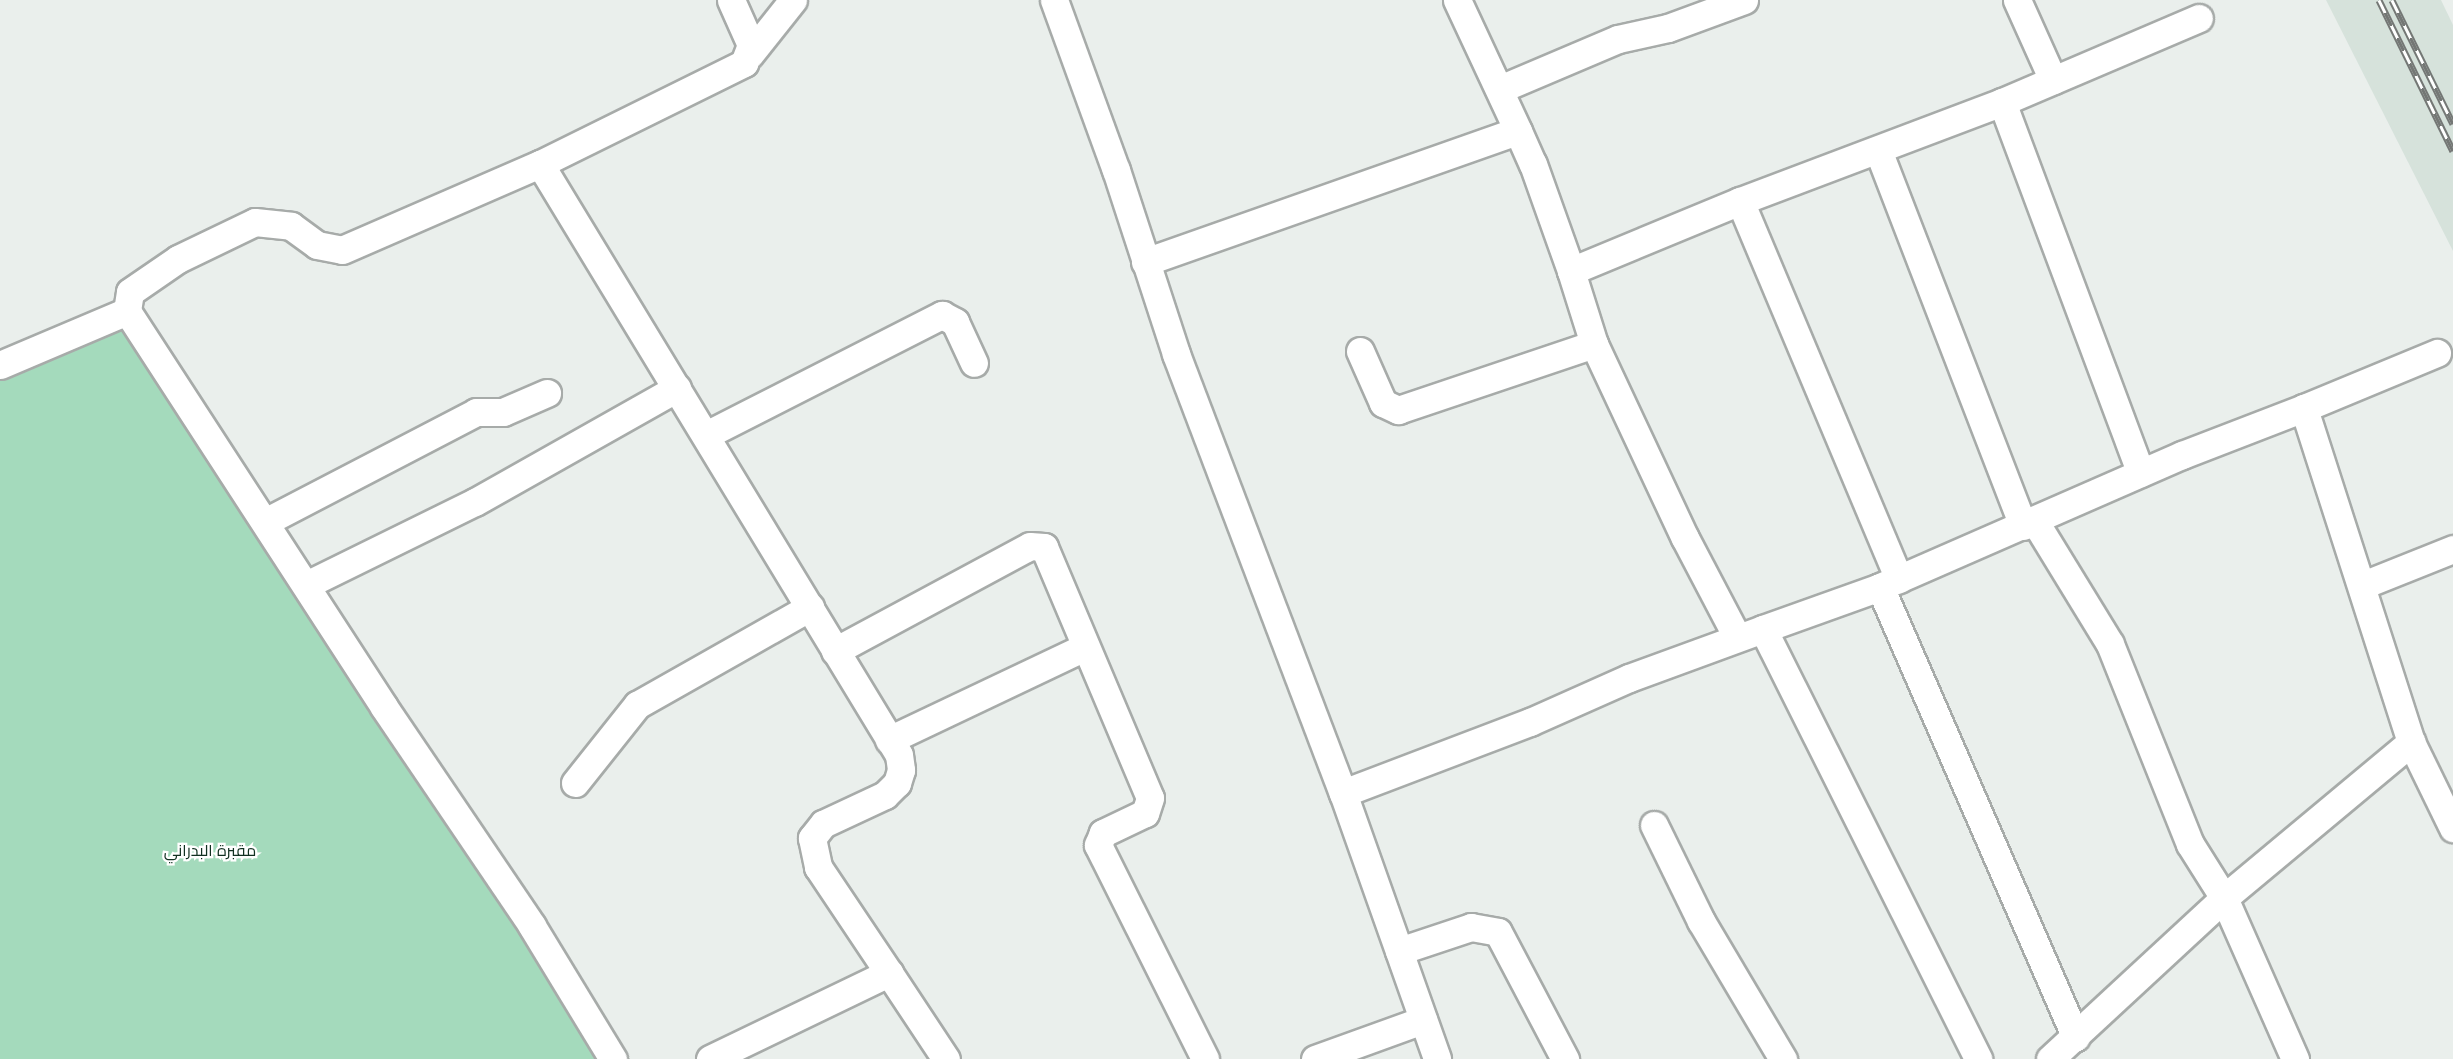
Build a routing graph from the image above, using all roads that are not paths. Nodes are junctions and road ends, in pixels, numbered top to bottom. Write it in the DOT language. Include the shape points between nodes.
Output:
graph roads {
  1 [pos="731,0"];
  2 [pos="793,0"];
  3 [pos="1054,0"];
  4 [pos="1457,0"];
  5 [pos="1744,0"];
  6 [pos="2017,0"];
  7 [pos="2199,18"];
  8 [pos="750,54"];
  9 [pos="2053,80"];
  10 [pos="1500,89"];
  11 [pos="2002,102"];
  12 [pos="1518,131"];
  13 [pos="1878,150"];
  14 [pos="540,164"];
  15 [pos="1740,201"];
  16 [pos="1145,262"];
  17 [pos="1571,271"];
  18 [pos="127,311"];
  19 [pos="1594,344"];
  20 [pos="1360,351"];
  21 [pos="2437,354"];
  22 [pos="974,363"];
  23 [pos="0,365"];
  24 [pos="677,388"];
  25 [pos="547,393"];
  26 [pos="2304,408"];
  27 [pos="706,435"];
  28 [pos="2141,473"];
  29 [pos="265,522"];
  30 [pos="2029,523"];
  31 [pos="2453,549"];
  32 [pos="1890,583"];
  33 [pos="306,585"];
  34 [pos="2363,585"];
  35 [pos="810,607"];
  36 [pos="1763,629"];
  37 [pos="1737,637"];
  38 [pos="1085,647"];
  39 [pos="836,651"];
  40 [pos="889,740"];
  41 [pos="2411,742"];
  42 [pos="575,783"];
  43 [pos="1343,793"];
  44 [pos="1654,825"];
  45 [pos="2453,828"];
  46 [pos="2224,898"];
  47 [pos="1399,951"];
  48 [pos="889,973"];
  49 [pos="1423,1020"];
  50 [pos="2076,1037"];
  51 [pos="613,1059"];
  52 [pos="710,1059"];
  53 [pos="946,1059"];
  54 [pos="1205,1059"];
  55 [pos="1315,1059"];
  56 [pos="1437,1059"];
  57 [pos="1566,1059"];
  58 [pos="1783,1059"];
  59 [pos="1978,1059"];
  60 [pos="2050,1059"];
  61 [pos="2295,1059"];
  1 -- 8 [label="street" via="747,32"];
  2 -- 8 [label="street"];
  3 -- 16 [label="street"];
  4 -- 10 [label="street"];
  5 -- 10 [label="street" via="1668,28 1618,39"];
  6 -- 9 [label="street"];
  7 -- 9 [label="street"];
  8 -- 14 [label="street" via="744,63 725,75"];
  9 -- 11 [label="street"];
  10 -- 12 [label="street"];
  11 -- 13 [label="street"];
  11 -- 28 [label="street"];
  12 -- 16 [label="street"];
  12 -- 17 [label="street"];
  13 -- 15 [label="street"];
  13 -- 30 [label="street"];
  14 -- 18 [label="street" via="342,250 317,245 291,226 255,222 178,259 130,292"];
  14 -- 24 [label="street"];
  15 -- 17 [label="street"];
  15 -- 32 [label="street"];
  16 -- 43 [label="street" via="1176,354"];
  17 -- 19 [label="street"];
  18 -- 23 [label="street"];
  18 -- 29 [label="street"];
  19 -- 20 [label="street" via="1398,410 1383,403"];
  19 -- 37 [label="street" via="1685,538"];
  21 -- 26 [label="street"];
  22 -- 27 [label="street" via="955,322 942,315"];
  24 -- 27 [label="street"];
  24 -- 33 [label="street" via="475,502"];
  25 -- 29 [label="street" via="503,412 476,412"];
  26 -- 28 [label="street"];
  26 -- 34 [label="street"];
  27 -- 35 [label="street"];
  28 -- 30 [label="street"];
  29 -- 33 [label="street"];
  30 -- 32 [label="street"];
  30 -- 46 [label="street" via="2110,644 2190,844"];
  31 -- 34 [label="street"];
  32 -- 36 [label="street"];
  32 -- 50 [label="street"];
  33 -- 51 [label="street" via="507,889"];
  34 -- 41 [label="street"];
  35 -- 39 [label="street"];
  35 -- 42 [label="street" via="637,705"];
  36 -- 37 [label="street"];
  36 -- 59 [label="street"];
  37 -- 43 [label="street"];
  38 -- 39 [label="street" via="1048,551 1036,544"];
  38 -- 40 [label="street"];
  38 -- 54 [label="street" via="1150,798 1145,813 1103,833 1098,845"];
  39 -- 40 [label="street"];
  40 -- 48 [label="street" via="902,770 897,783 885,795 823,824 812,838 818,867"];
  41 -- 45 [label="street"];
  41 -- 46 [label="street"];
  43 -- 47 [label="street"];
  44 -- 58 [label="street" via="1701,921"];
  46 -- 50 [label="street"];
  46 -- 61 [label="street"];
  47 -- 49 [label="street"];
  47 -- 57 [label="street" via="1471,927 1498,932"];
  48 -- 52 [label="street"];
  48 -- 53 [label="street"];
  49 -- 55 [label="street"];
  49 -- 56 [label="street"];
  50 -- 60 [label="street"];
}
